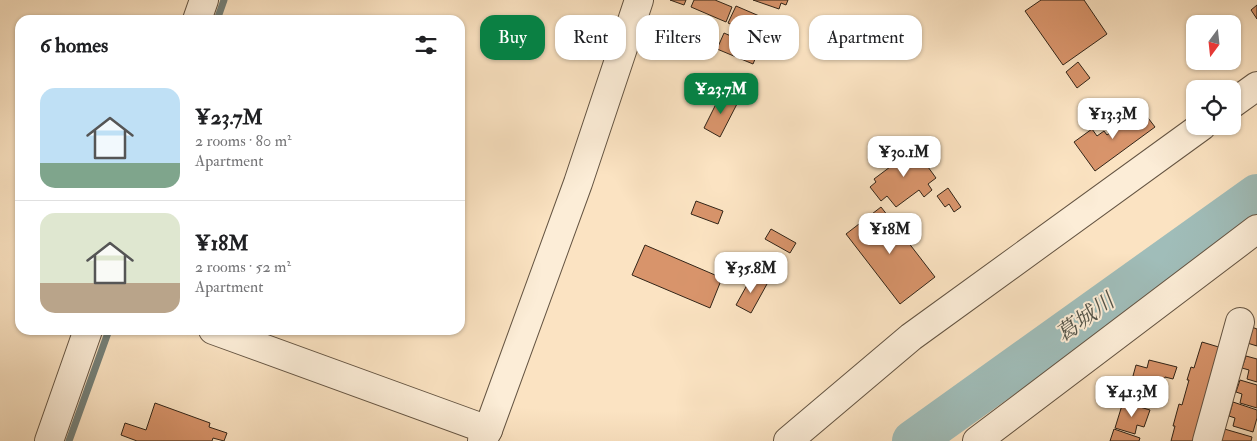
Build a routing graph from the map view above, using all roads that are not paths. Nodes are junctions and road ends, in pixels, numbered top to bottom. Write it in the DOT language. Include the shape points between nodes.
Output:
graph roads {
  1 [pos="204,0"];
  2 [pos="639,0"];
  3 [pos="199,15"];
  4 [pos="1257,86"];
  5 [pos="1241,98"];
  6 [pos="1190,135"];
  7 [pos="1257,229"];
  8 [pos="1240,322"];
  9 [pos="86,335"];
  10 [pos="226,335"];
  11 [pos="485,436"];
  12 [pos="49,441"];
  13 [pos="788,441"];
  14 [pos="977,441"];
  15 [pos="1207,441"];
  1 -- 3 [label="street"];
  2 -- 11 [label="street" via="578,183"];
  4 -- 5 [label="street"];
  6 -- 13 [label="street" via="912,338"];
  7 -- 14 [label="street"];
  8 -- 15 [label="street"];
  9 -- 12 [label="street"];
  10 -- 11 [label="street"];
}
